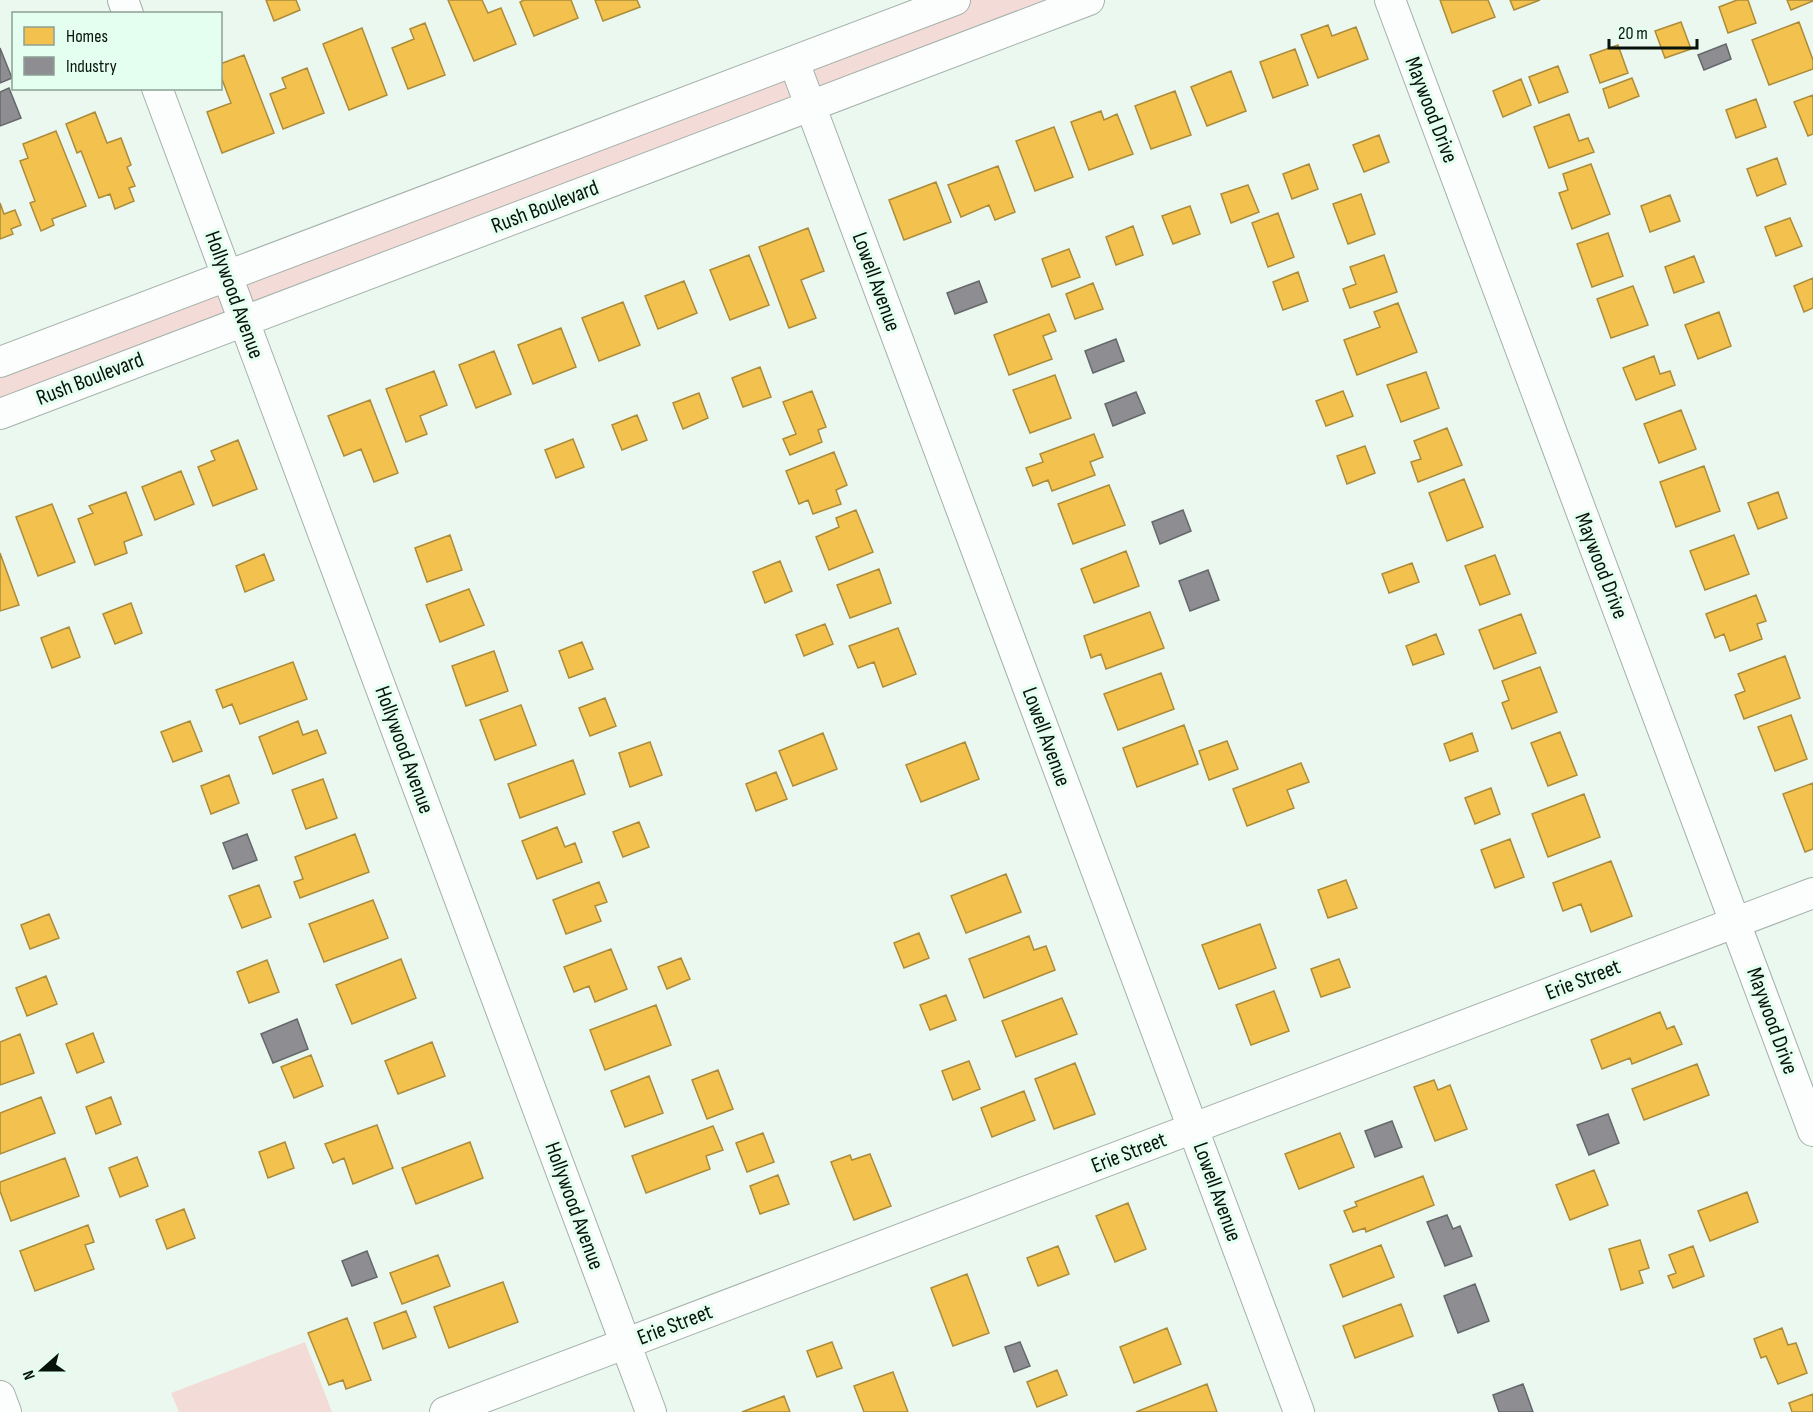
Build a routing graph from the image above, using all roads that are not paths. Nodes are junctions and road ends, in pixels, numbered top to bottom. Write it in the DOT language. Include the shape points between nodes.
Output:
graph roads {
  1 [pos="955,0"];
  2 [pos="1089,0"];
  3 [pos="1390,0"];
  4 [pos="794,62"];
  5 [pos="158,90"];
  6 [pos="810,106"];
  7 [pos="227,276"];
  8 [pos="243,320"];
  9 [pos="0,362"];
  10 [pos="0,414"];
  11 [pos="1813,893"];
  12 [pos="1735,923"];
  13 [pos="1193,1128"];
  14 [pos="1813,1131"];
  15 [pos="626,1343"];
  16 [pos="0,1396"];
  17 [pos="6,1412"];
  18 [pos="445,1412"];
  19 [pos="651,1412"];
  20 [pos="1299,1412"];
  1 -- 4 [label="street"];
  2 -- 6 [label="street, Rush Boulevard"];
  3 -- 12 [label="street, Maywood Drive"];
  4 -- 6 [label="street, Lowell Avenue"];
  4 -- 7 [label="street"];
  5 -- 7 [label="street, Hollywood Avenue"];
  6 -- 8 [label="street, Rush Boulevard"];
  6 -- 13 [label="street, Lowell Avenue"];
  7 -- 8 [label="street, Hollywood Avenue"];
  7 -- 9 [label="street"];
  8 -- 10 [label="street, Rush Boulevard"];
  8 -- 15 [label="street, Hollywood Avenue"];
  11 -- 12 [label="street, Erie Street"];
  12 -- 13 [label="street, Erie Street"];
  12 -- 14 [label="street, Maywood Drive"];
  13 -- 15 [label="street, Erie Street"];
  13 -- 20 [label="street, Lowell Avenue"];
  15 -- 18 [label="street, Erie Street"];
  15 -- 19 [label="street, Hollywood Avenue"];
  16 -- 17 [label="street"];
}
